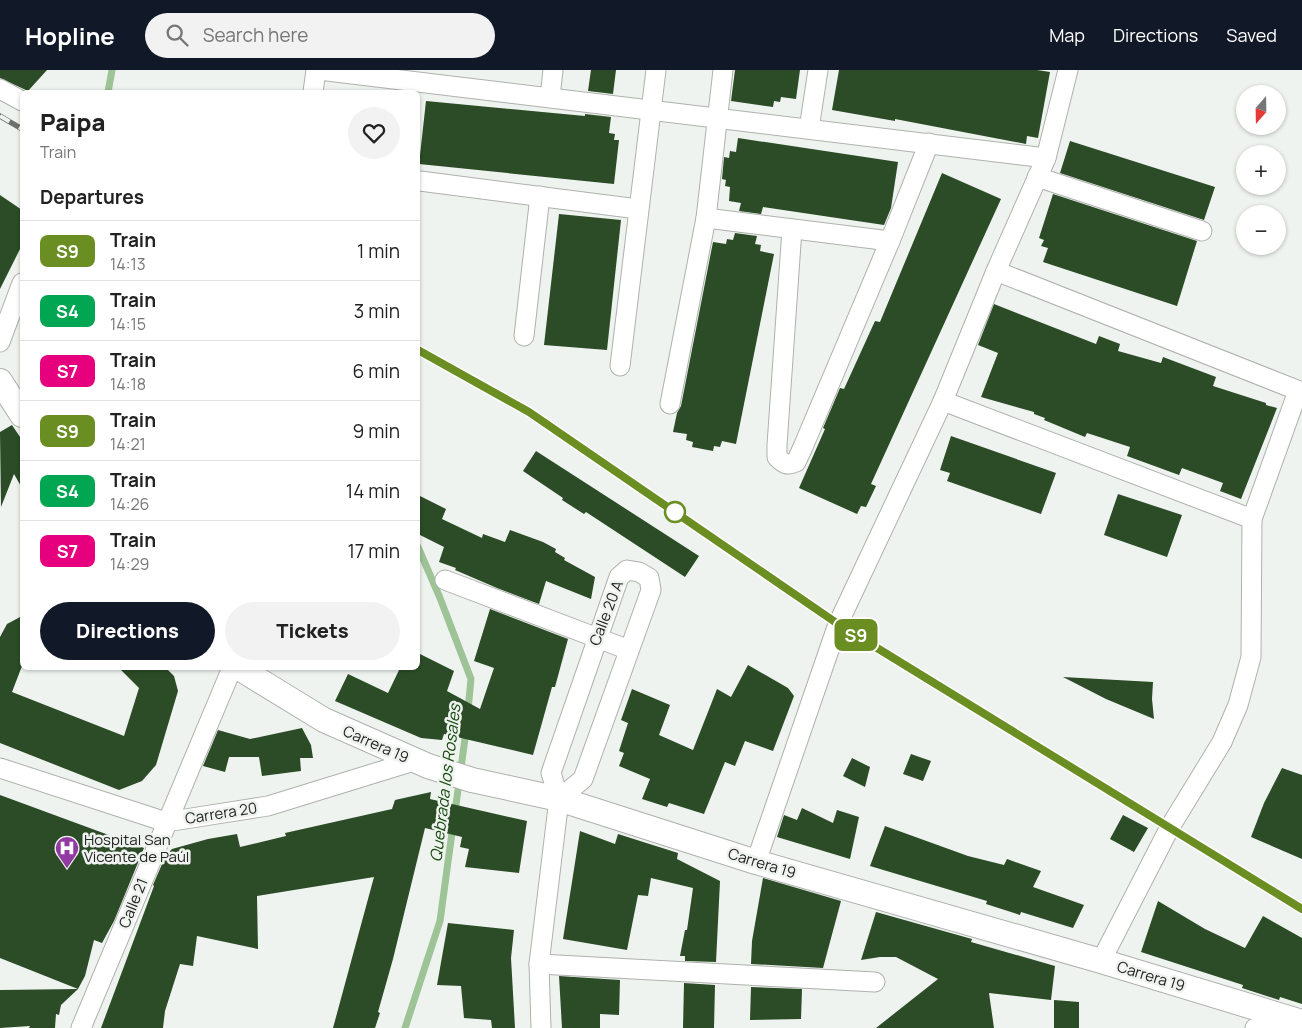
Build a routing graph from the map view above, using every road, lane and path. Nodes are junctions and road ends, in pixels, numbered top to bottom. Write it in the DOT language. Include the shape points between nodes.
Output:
graph roads {
  1 [pos="318,70"];
  2 [pos="553,70"];
  3 [pos="656,70"];
  4 [pos="723,70"];
  5 [pos="818,70"];
  6 [pos="1068,70"];
  7 [pos="0,89"];
  8 [pos="313,90"];
  9 [pos="550,98"];
  10 [pos="20,100"];
  11 [pos="651,110"];
  12 [pos="717,118"];
  13 [pos="809,129"];
  14 [pos="929,143"];
  15 [pos="1046,158"];
  16 [pos="1037,177"];
  17 [pos="420,181"];
  18 [pos="540,196"];
  19 [pos="638,209"];
  20 [pos="706,218"];
  21 [pos="792,229"];
  22 [pos="1202,231"];
  23 [pos="890,241"];
  24 [pos="996,271"];
  25 [pos="20,288"];
  26 [pos="524,336"];
  27 [pos="0,342"];
  28 [pos="620,366"];
  29 [pos="0,381"];
  30 [pos="1300,392"];
  31 [pos="943,401"];
  32 [pos="670,404"];
  33 [pos="20,412"];
  34 [pos="1252,519"];
  35 [pos="445,580"];
  36 [pos="596,637"];
  37 [pos="629,650"];
  38 [pos="231,670"];
  39 [pos="242,670"];
  40 [pos="421,764"];
  41 [pos="0,768"];
  42 [pos="559,799"];
  43 [pos="166,822"];
  44 [pos="756,862"];
  45 [pos="1101,961"];
  46 [pos="539,964"];
  47 [pos="875,982"];
  48 [pos="1300,1024"];
  49 [pos="81,1028"];
  50 [pos="541,1028"];
  51 [pos="1255,1028"];
  1 -- 8 [label="street"];
  1 -- 9 [label="street"];
  2 -- 9 [label="street"];
  3 -- 11 [label="street"];
  4 -- 12 [label="street"];
  5 -- 13 [label="street"];
  6 -- 15 [label="street"];
  7 -- 10 [label="street"];
  9 -- 11 [label="street"];
  11 -- 12 [label="street"];
  11 -- 19 [label="street"];
  12 -- 13 [label="street"];
  12 -- 20 [label="street"];
  13 -- 14 [label="street"];
  14 -- 15 [label="street"];
  14 -- 23 [label="street"];
  15 -- 16 [label="street"];
  16 -- 22 [label="street"];
  16 -- 24 [label="street"];
  17 -- 18 [label="street"];
  18 -- 19 [label="street"];
  18 -- 26 [label="street"];
  19 -- 28 [label="street"];
  20 -- 21 [label="street"];
  20 -- 32 [label="street"];
  21 -- 23 [label="street"];
  21 -- 23 [label="street" via="777,445 777,457 789,465 796,462"];
  24 -- 30 [label="street"];
  24 -- 31 [label="street"];
  25 -- 27 [label="street"];
  29 -- 33 [label="street"];
  30 -- 34 [label="street"];
  31 -- 34 [label="street"];
  31 -- 44 [label="street" via="838,624"];
  34 -- 45 [label="street" via="1251,656 1238,705 1222,742 1170,827"];
  35 -- 36 [label="street"];
  36 -- 37 [label="street"];
  36 -- 37 [label="street, Calle 20 A" via="618,576 627,570 639,572 649,578 651,590"];
  36 -- 42 [label="street, Calle 20 A" via="551,773"];
  37 -- 42 [label="street, Calle 20 A" via="583,779"];
  38 -- 43 [label="street, Calle 21"];
  39 -- 40 [label="street, Carrera 19" via="324,720"];
  40 -- 42 [label="street, Carrera 19" via="472,780"];
  40 -- 43 [label="street, Carrera 20" via="268,806"];
  41 -- 43 [label="street, Carrera 20"];
  42 -- 44 [label="street, Carrera 19"];
  42 -- 46 [label="street, Calle 20 A"];
  43 -- 49 [label="street, Calle 21"];
  44 -- 45 [label="street, Carrera 19"];
  45 -- 48 [label="street, Carrera 19"];
  46 -- 47 [label="street"];
  46 -- 50 [label="street, Calle 20 A"];
  48 -- 51 [label="street"];
}
